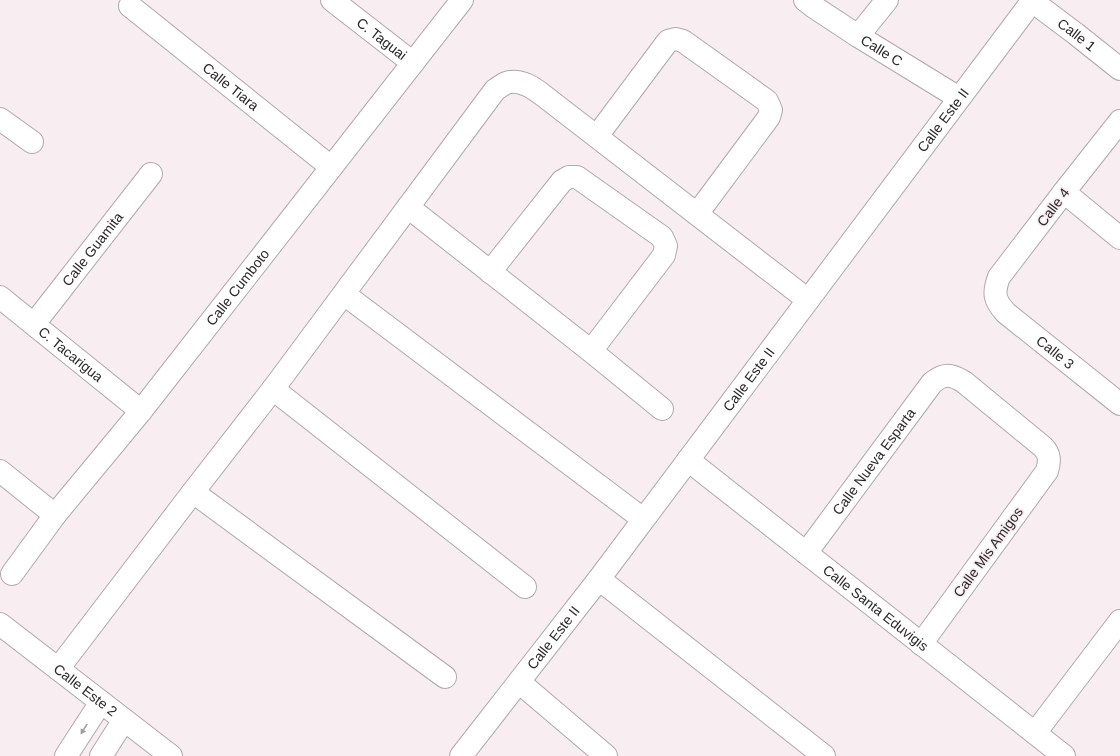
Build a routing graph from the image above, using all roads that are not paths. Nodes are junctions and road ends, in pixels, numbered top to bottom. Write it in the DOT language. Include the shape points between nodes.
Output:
graph roads {
  1 [pos="332,0"];
  2 [pos="462,0"];
  3 [pos="806,0"];
  4 [pos="887,0"];
  5 [pos="1032,1"];
  6 [pos="130,6"];
  7 [pos="858,36"];
  8 [pos="413,63"];
  9 [pos="1120,69"];
  10 [pos="959,98"];
  11 [pos="0,118"];
  12 [pos="1120,121"];
  13 [pos="597,136"];
  14 [pos="32,142"];
  15 [pos="331,167"];
  16 [pos="151,174"];
  17 [pos="1064,192"];
  18 [pos="408,207"];
  19 [pos="697,214"];
  20 [pos="1120,238"];
  21 [pos="490,272"];
  22 [pos="344,294"];
  23 [pos="995,296"];
  24 [pos="0,297"];
  25 [pos="808,300"];
  26 [pos="34,324"];
  27 [pos="591,351"];
  28 [pos="946,375"];
  29 [pos="273,389"];
  30 [pos="1120,404"];
  31 [pos="662,409"];
  32 [pos="141,411"];
  33 [pos="688,460"];
  34 [pos="0,471"];
  35 [pos="193,492"];
  36 [pos="55,515"];
  37 [pos="643,519"];
  38 [pos="806,554"];
  39 [pos="12,574"];
  40 [pos="599,579"];
  41 [pos="525,587"];
  42 [pos="1120,621"];
  43 [pos="0,624"];
  44 [pos="921,644"];
  45 [pos="58,669"];
  46 [pos="445,677"];
  47 [pos="519,682"];
  48 [pos="101,702"];
  49 [pos="124,720"];
  50 [pos="1035,733"];
  51 [pos="468,754"];
  52 [pos="66,756"];
  53 [pos="101,756"];
  54 [pos="171,756"];
  55 [pos="606,756"];
  56 [pos="824,756"];
  57 [pos="1064,756"];
  1 -- 8 [label="street, C. Taguai"];
  2 -- 8 [label="street, Calle Cumboto"];
  3 -- 7 [label="street, Calle C"];
  4 -- 7 [label="street"];
  5 -- 9 [label="street, Calle 1"];
  5 -- 10 [label="street, Calle Este II"];
  6 -- 15 [label="street, Calle Tiara"];
  7 -- 10 [label="street, Calle C"];
  8 -- 15 [label="street, Calle Cumboto"];
  10 -- 25 [label="street, Calle Este II"];
  11 -- 14 [label="street"];
  12 -- 17 [label="street, Calle 4"];
  13 -- 18 [label="street" via="530,86 518,82 506,83 495,90"];
  13 -- 19 [label="street"];
  13 -- 19 [label="street" via="668,41 676,39 683,41 767,101 771,110 769,117"];
  15 -- 32 [label="street, Calle Cumboto"];
  16 -- 26 [label="street, Calle Guamita"];
  17 -- 20 [label="street"];
  17 -- 23 [label="street, Calle 4" via="999,277"];
  18 -- 21 [label="street"];
  18 -- 22 [label="street"];
  19 -- 25 [label="street"];
  21 -- 27 [label="street"];
  21 -- 27 [label="street" via="562,181 569,177 577,177 662,237 666,246 664,255"];
  22 -- 29 [label="street"];
  22 -- 37 [label="street"];
  23 -- 30 [label="street, Calle 3" via="1006,313"];
  24 -- 26 [label="street, C. Tacarigua"];
  25 -- 33 [label="street, Calle Este II"];
  26 -- 32 [label="street, C. Tacarigua"];
  27 -- 31 [label="street"];
  28 -- 38 [label="street, Calle Nueva Esparta" via="932,383"];
  28 -- 44 [label="street, Calle Mis Amigos" via="964,382 1044,447 1050,458 1047,471"];
  29 -- 35 [label="street"];
  29 -- 41 [label="street"];
  32 -- 36 [label="street, Calle Cumboto"];
  33 -- 37 [label="street, Calle Este II"];
  33 -- 38 [label="street, Calle Santa Eduvigis"];
  34 -- 36 [label="street"];
  35 -- 45 [label="street"];
  35 -- 46 [label="street"];
  36 -- 39 [label="street, Calle Cumboto"];
  37 -- 40 [label="street, Calle Este II"];
  38 -- 44 [label="street, Calle Santa Eduvigis"];
  40 -- 47 [label="street, Calle Este II"];
  40 -- 56 [label="street"];
  42 -- 50 [label="street"];
  43 -- 45 [label="street, Calle Este 2"];
  44 -- 50 [label="street, Calle Santa Eduvigis"];
  45 -- 48 [label="street, Calle Este 2"];
  47 -- 51 [label="street, Calle Este II"];
  47 -- 55 [label="street"];
  48 -- 49 [label="street, Calle Este 2"];
  48 -- 52 [label="street, one-way"];
  49 -- 53 [label="street"];
  49 -- 54 [label="street, Calle Este 2"];
  50 -- 57 [label="street, Calle Santa Eduvigis"];
}
